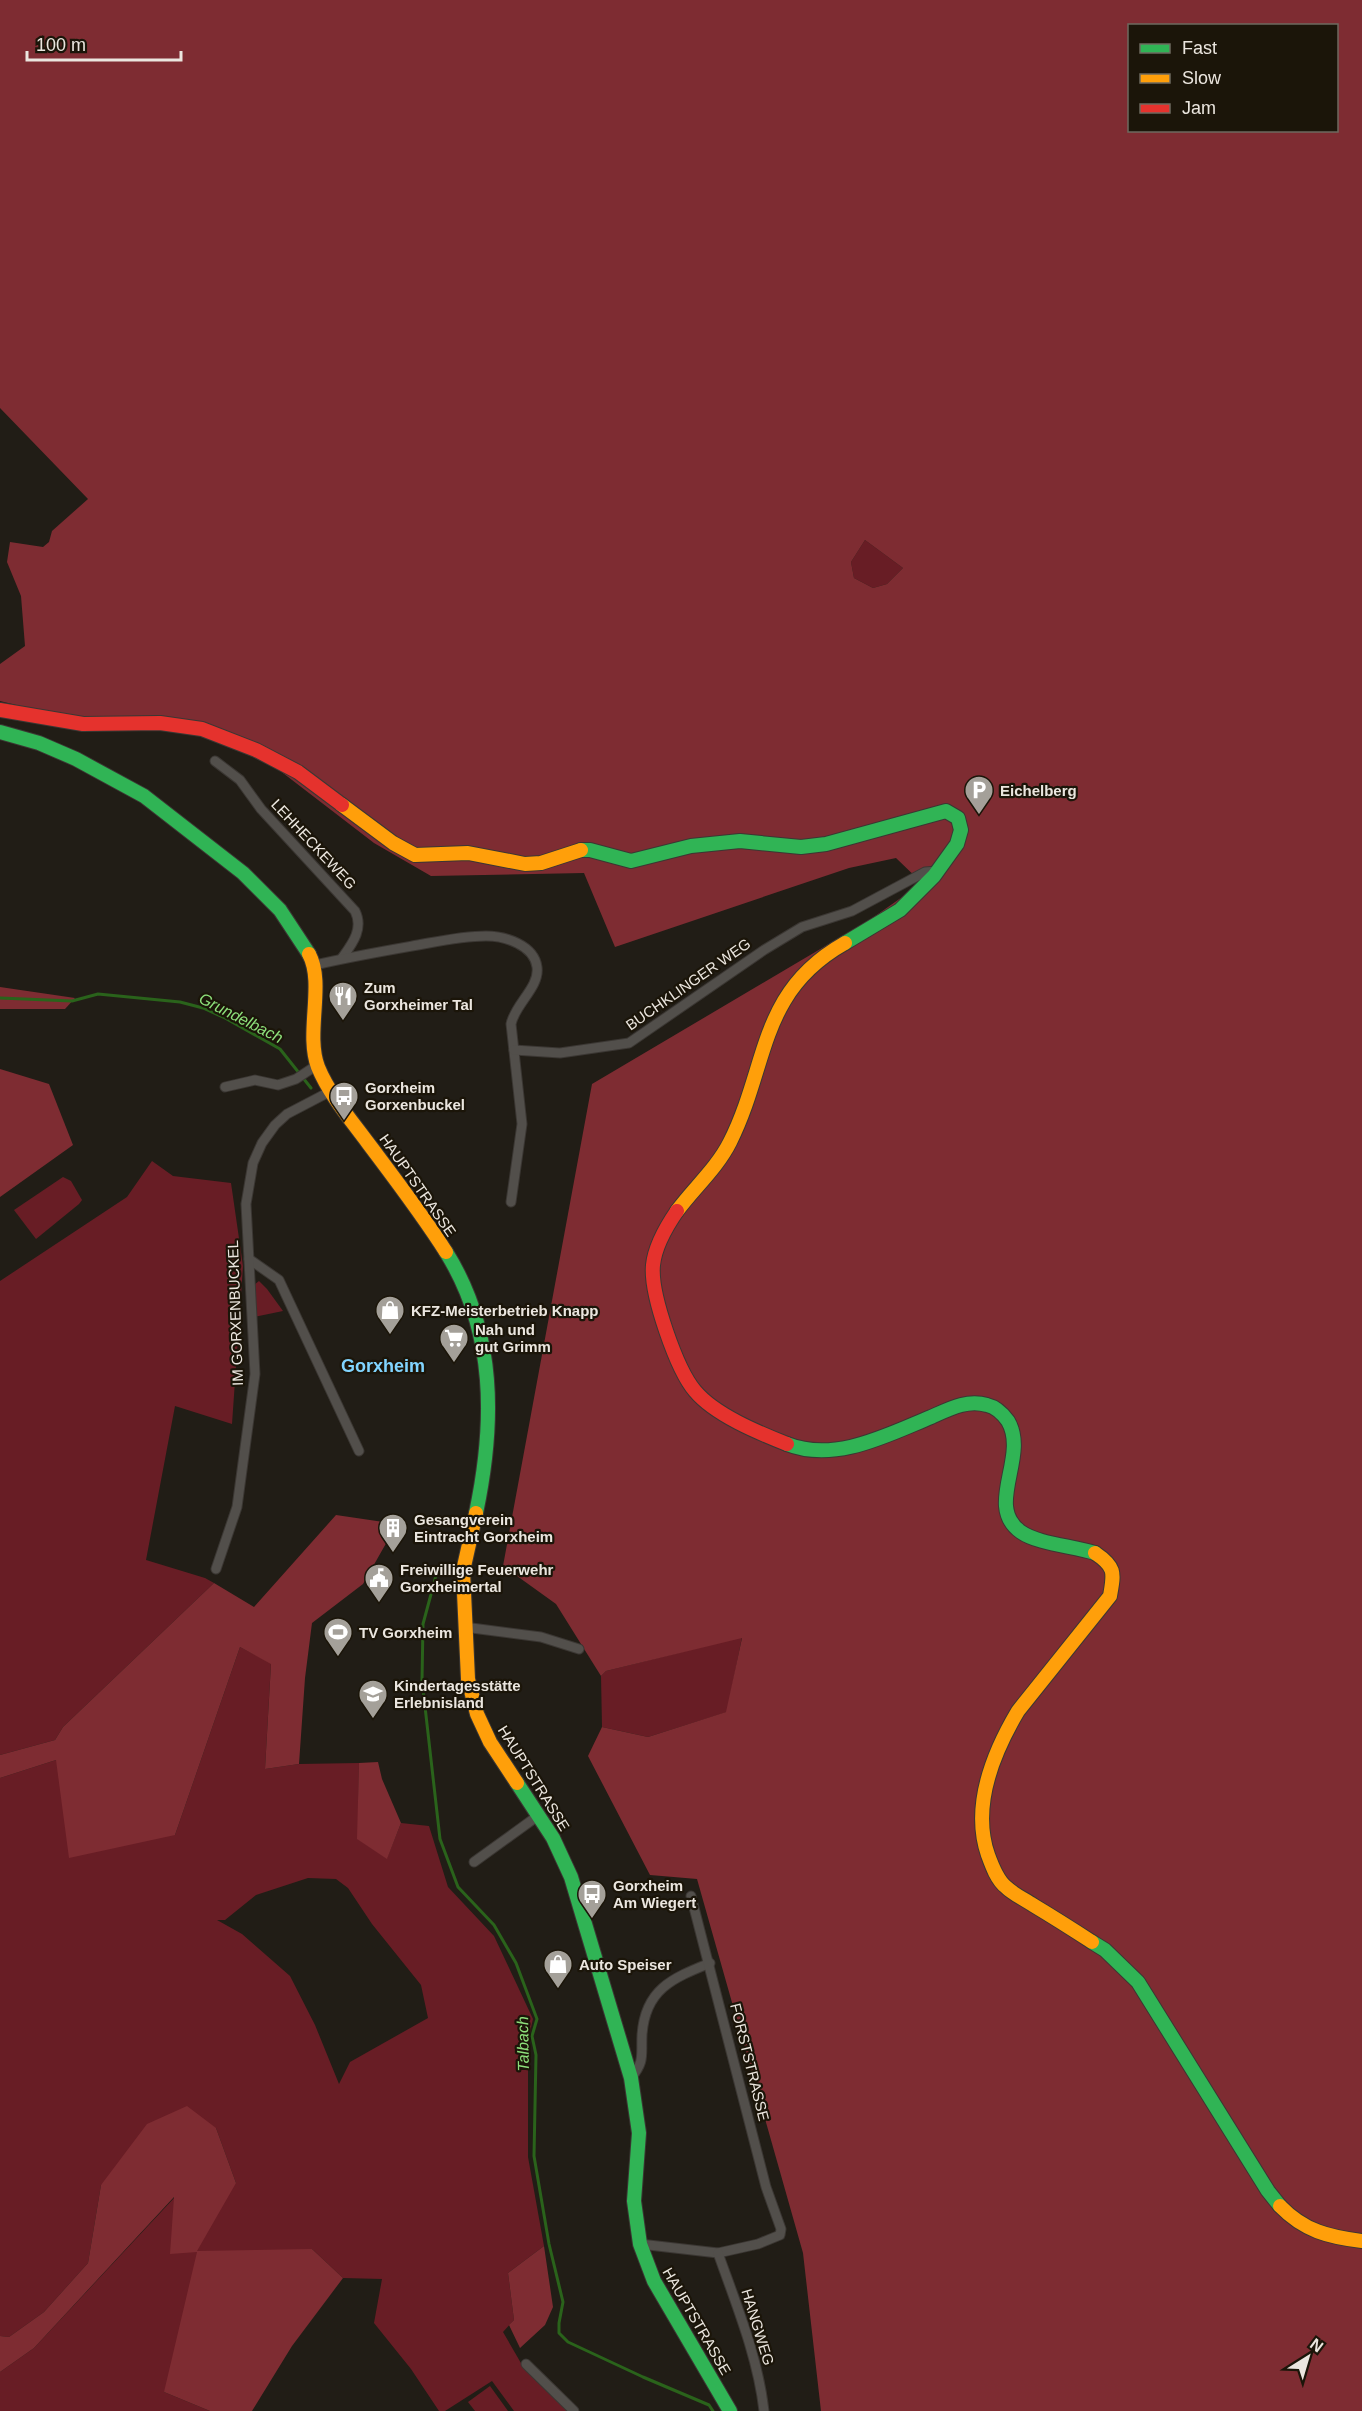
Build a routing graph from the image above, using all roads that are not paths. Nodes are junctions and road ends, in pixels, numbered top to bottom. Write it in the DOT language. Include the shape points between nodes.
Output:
graph roads {
  1 [pos="0,710"];
  2 [pos="0,732"];
  3 [pos="215,761"];
  4 [pos="937,871"];
  5 [pos="342,958"];
  6 [pos="315,965"];
  7 [pos="514,1050"];
  8 [pos="312,1068"];
  9 [pos="225,1087"];
  10 [pos="331,1091"];
  11 [pos="511,1202"];
  12 [pos="249,1259"];
  13 [pos="359,1450"];
  14 [pos="216,1569"];
  15 [pos="464,1627"];
  16 [pos="579,1649"];
  17 [pos="539,1815"];
  18 [pos="474,1862"];
  19 [pos="691,1896"];
  20 [pos="710,1963"];
  21 [pos="632,2078"];
  22 [pos="1362,2241"];
  23 [pos="640,2244"];
  24 [pos="718,2253"];
  25 [pos="526,2364"];
  26 [pos="574,2411"];
  27 [pos="730,2411"];
  28 [pos="764,2411"];
  1 -- 4 [label="street" via="83,724 160,723 202,729 298,772 415,855 468,853 525,864 541,863 579,850 631,861 691,846 740,841 801,847 826,844 946,811 958,817 963,831 955,849"];
  2 -- 6 [label="street" via="76,759 153,803 270,898 296,931"];
  3 -- 5 [label="street, LEHHECKEWEG" via="240,780 261,809 354,911 358,930"];
  4 -- 7 [label="street, BUCHKLINGER WEG" via="925,872 852,911 802,927 629,1043 560,1053"];
  4 -- 22 [label="street" via="900,910 820,958 789,992 772,1026 728,1146 688,1194 662,1236 653,1275 661,1309 685,1374 702,1399 802,1450 846,1449 964,1402 998,1409 1012,1426 1016,1448 1005,1503 1012,1526 1030,1537 1095,1552 1114,1573 1115,1582 1110,1596 1013,1718 992,1760 981,1833 989,1863 1005,1887 1105,1950 1138,1982 1286,2215 1312,2232"];
  5 -- 6 [label="street"];
  5 -- 7 [label="street" via="466,937 488,936 519,945 534,959 537,974 512,1019"];
  6 -- 8 [label="street, HAUPTSTRASSE"];
  7 -- 11 [label="street" via="522,1124"];
  8 -- 9 [label="street" via="278,1085 255,1080"];
  8 -- 10 [label="street, HAUPTSTRASSE"];
  10 -- 12 [label="street, IM GORXENBUCKEL" via="287,1114 262,1143 253,1163 246,1204"];
  10 -- 15 [label="street, HAUPTSTRASSE" via="423,1215 458,1275 478,1328 487,1368 489,1427 484,1475 463,1571"];
  12 -- 13 [label="street" via="279,1280"];
  12 -- 14 [label="street, IM GORXENBUCKEL" via="255,1374 237,1506"];
  15 -- 16 [label="street" via="541,1637"];
  15 -- 17 [label="street, HAUPTSTRASSE" via="468,1679 477,1714 490,1742"];
  17 -- 18 [label="street"];
  17 -- 21 [label="street, HAUPTSTRASSE" via="571,1877"];
  19 -- 20 [label="street, FORSTSTRASSE"];
  20 -- 21 [label="street" via="674,1978 651,2003 644,2021 642,2063"];
  20 -- 24 [label="street, FORSTSTRASSE" via="766,2187 781,2229 780,2235 758,2244"];
  21 -- 23 [label="street, HAUPTSTRASSE" via="639,2133 634,2201"];
  23 -- 24 [label="street"];
  23 -- 27 [label="street, HAUPTSTRASSE" via="654,2281"];
  24 -- 28 [label="street, HANGWEG" via="742,2322"];
  25 -- 26 [label="street"];
}
